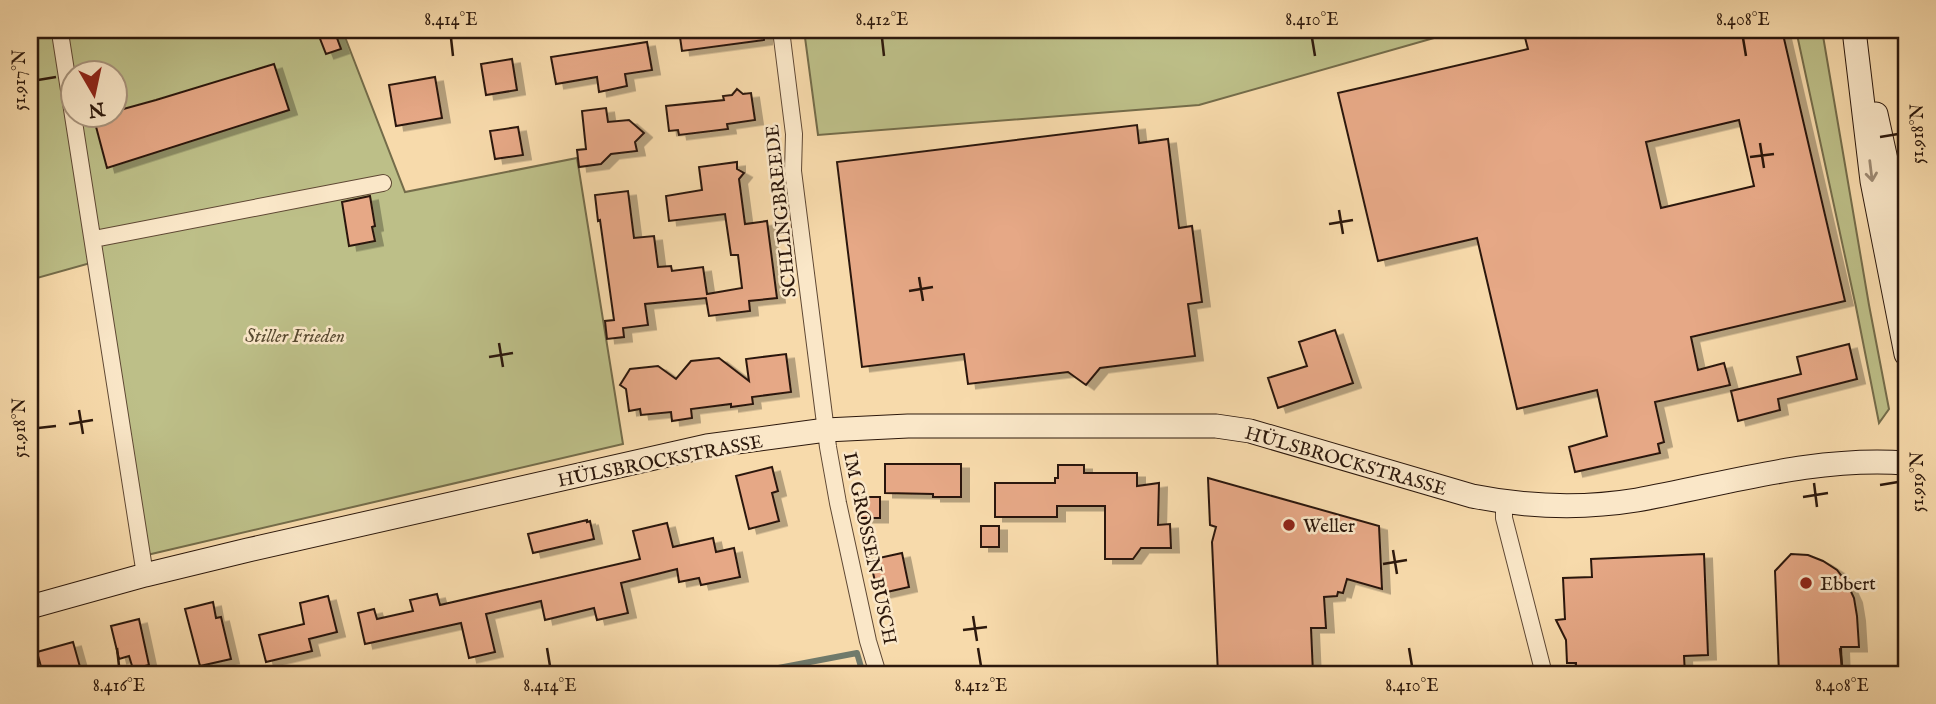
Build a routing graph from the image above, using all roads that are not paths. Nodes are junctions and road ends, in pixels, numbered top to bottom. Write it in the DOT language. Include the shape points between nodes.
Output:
graph roads {
  1 [pos="781,30"];
  2 [pos="1855,30"];
  3 [pos="61,39"];
  4 [pos="383,183"];
  5 [pos="94,239"];
  6 [pos="1906,251"];
  7 [pos="1906,354"];
  8 [pos="825,430"];
  9 [pos="1906,463"];
  10 [pos="1504,503"];
  11 [pos="145,575"];
  12 [pos="30,607"];
  13 [pos="878,674"];
  14 [pos="1544,674"];
  1 -- 8 [label="street, SCHLINGBREEDE"];
  2 -- 6 [label="street"];
  2 -- 7 [label="street, one-way" via="1872,181"];
  3 -- 5 [label="street"];
  4 -- 5 [label="street"];
  5 -- 11 [label="street"];
  8 -- 10 [label="street, HÜLSBROCKSTRASSE" via="1216,426 1250,431"];
  8 -- 11 [label="street, HÜLSBROCKSTRASSE" via="707,446"];
  8 -- 13 [label="street, IM GROSSEN BUSCH"];
  9 -- 10 [label="street, HÜLSBROCKSTRASSE" via="1807,467 1605,504"];
  10 -- 14 [label="street"];
  11 -- 12 [label="street, HÜLSBROCKSTRASSE"];
}
